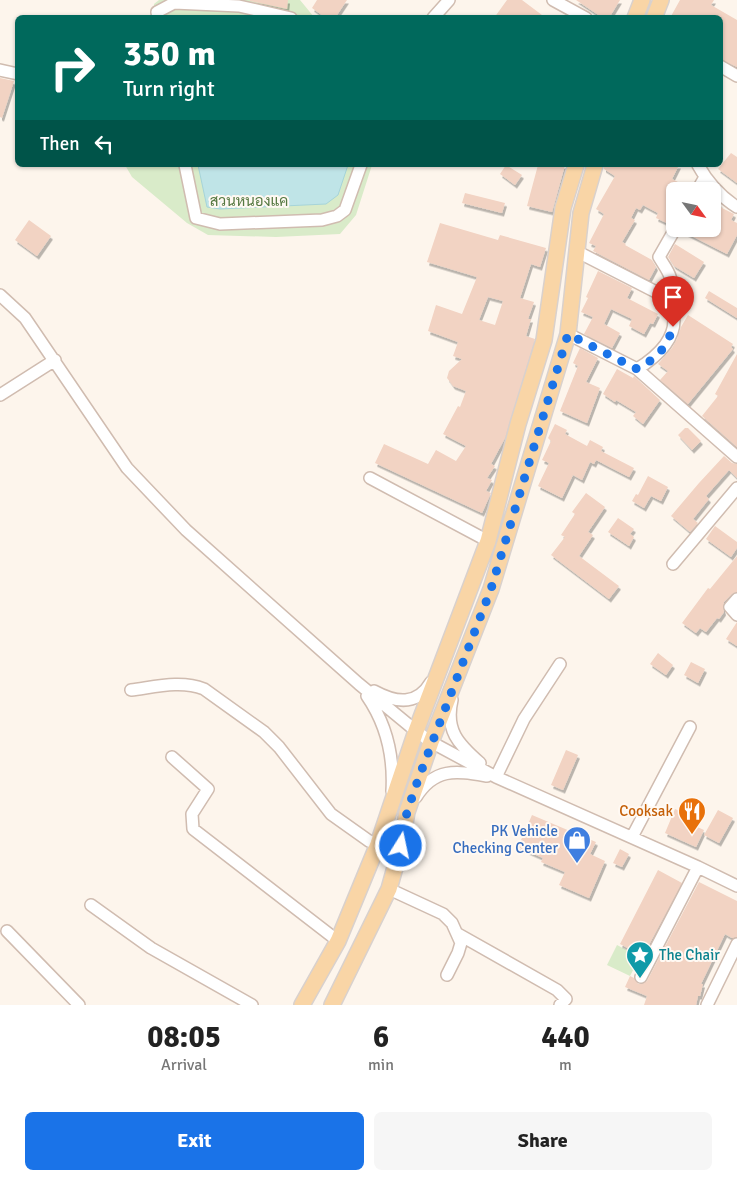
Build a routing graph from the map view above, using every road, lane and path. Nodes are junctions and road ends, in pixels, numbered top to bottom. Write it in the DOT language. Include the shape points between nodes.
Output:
graph roads {
  1 [pos="449,0"];
  2 [pos="553,0"];
  3 [pos="642,0"];
  4 [pos="662,0"];
  5 [pos="238,3"];
  6 [pos="158,15"];
  7 [pos="280,15"];
  8 [pos="436,15"];
  9 [pos="580,15"];
  10 [pos="636,15"];
  11 [pos="655,15"];
  12 [pos="723,68"];
  13 [pos="0,70"];
  14 [pos="15,73"];
  15 [pos="737,76"];
  16 [pos="185,167"];
  17 [pos="360,167"];
  18 [pos="575,167"];
  19 [pos="595,167"];
  20 [pos="699,167"];
  21 [pos="705,177"];
  22 [pos="702,182"];
  23 [pos="737,207"];
  24 [pos="670,238"];
  25 [pos="576,251"];
  26 [pos="660,294"];
  27 [pos="0,295"];
  28 [pos="568,334"];
  29 [pos="55,360"];
  30 [pos="637,369"];
  31 [pos="0,395"];
  32 [pos="737,457"];
  33 [pos="370,478"];
  34 [pos="737,488"];
  35 [pos="488,541"];
  36 [pos="673,564"];
  37 [pos="737,598"];
  38 [pos="737,614"];
  39 [pos="462,664"];
  40 [pos="560,664"];
  41 [pos="439,669"];
  42 [pos="359,684"];
  43 [pos="132,690"];
  44 [pos="690,727"];
  45 [pos="416,731"];
  46 [pos="432,742"];
  47 [pos="172,757"];
  48 [pos="496,777"];
  49 [pos="390,807"];
  50 [pos="407,812"];
  51 [pos="632,837"];
  52 [pos="378,844"];
  53 [pos="698,867"];
  54 [pos="737,886"];
  55 [pos="389,888"];
  56 [pos="91,905"];
  57 [pos="7,932"];
  58 [pos="458,934"];
  59 [pos="338,941"];
  60 [pos="737,944"];
  61 [pos="447,975"];
  62 [pos="641,977"];
  63 [pos="78,1005"];
  64 [pos="252,1005"];
  65 [pos="302,1005"];
  66 [pos="332,1005"];
  67 [pos="560,1005"];
  68 [pos="707,1005"];
  1 -- 8 [label="street"];
  2 -- 9 [label="street"];
  3 -- 10 [label="main road"];
  4 -- 11 [label="main road"];
  5 -- 6 [label="street" via="174,3 157,12"];
  5 -- 7 [label="street"];
  12 -- 15 [label="street"];
  13 -- 14 [label="street"];
  16 -- 17 [label="street" via="196,218 220,224 322,220 337,216 345,210"];
  18 -- 35 [label="main road" via="563,208 544,340 518,424"];
  19 -- 25 [label="main road" via="581,213"];
  20 -- 21 [label="street"];
  21 -- 22 [label="street"];
  21 -- 23 [label="street"];
  24 -- 26 [label="street" via="659,257 671,277 671,287 667,293"];
  25 -- 26 [label="street"];
  25 -- 28 [label="main road"];
  26 -- 30 [label="street" via="672,309 673,327 668,344 650,362"];
  27 -- 29 [label="street" via="25,318"];
  28 -- 30 [label="street"];
  28 -- 39 [label="main road" via="491,589"];
  29 -- 31 [label="street"];
  29 -- 42 [label="street" via="127,468 186,530"];
  30 -- 32 [label="street"];
  33 -- 35 [label="street"];
  34 -- 36 [label="street"];
  35 -- 41 [label="main road"];
  37 -- 38 [label="street" via="730,607"];
  39 -- 46 [label="main road"];
  39 -- 48 [label="street" via="450,710 450,726 466,751"];
  40 -- 48 [label="street" via="524,719"];
  41 -- 42 [label="street" via="422,695 412,700 382,696"];
  41 -- 45 [label="main road"];
  42 -- 45 [label="street"];
  42 -- 49 [label="street" via="377,709 385,728 393,772"];
  43 -- 52 [label="street" via="182,684 204,689 264,732 331,814"];
  44 -- 51 [label="street"];
  45 -- 46 [label="street"];
  45 -- 49 [label="main road"];
  46 -- 48 [label="street"];
  46 -- 50 [label="main road"];
  47 -- 59 [label="street" via="208,789 192,814 193,829"];
  48 -- 50 [label="street" via="456,771 442,775 421,789"];
  48 -- 51 [label="street"];
  49 -- 52 [label="main road"];
  50 -- 55 [label="main road"];
  51 -- 53 [label="street"];
  52 -- 59 [label="main road"];
  53 -- 54 [label="street"];
  53 -- 62 [label="street"];
  55 -- 58 [label="street" via="443,914"];
  55 -- 66 [label="main road"];
  56 -- 64 [label="street" via="151,948"];
  57 -- 63 [label="street"];
  58 -- 61 [label="street" via="461,943"];
  58 -- 67 [label="street" via="557,990 566,999"];
  59 -- 65 [label="main road"];
  60 -- 68 [label="street"];
}
